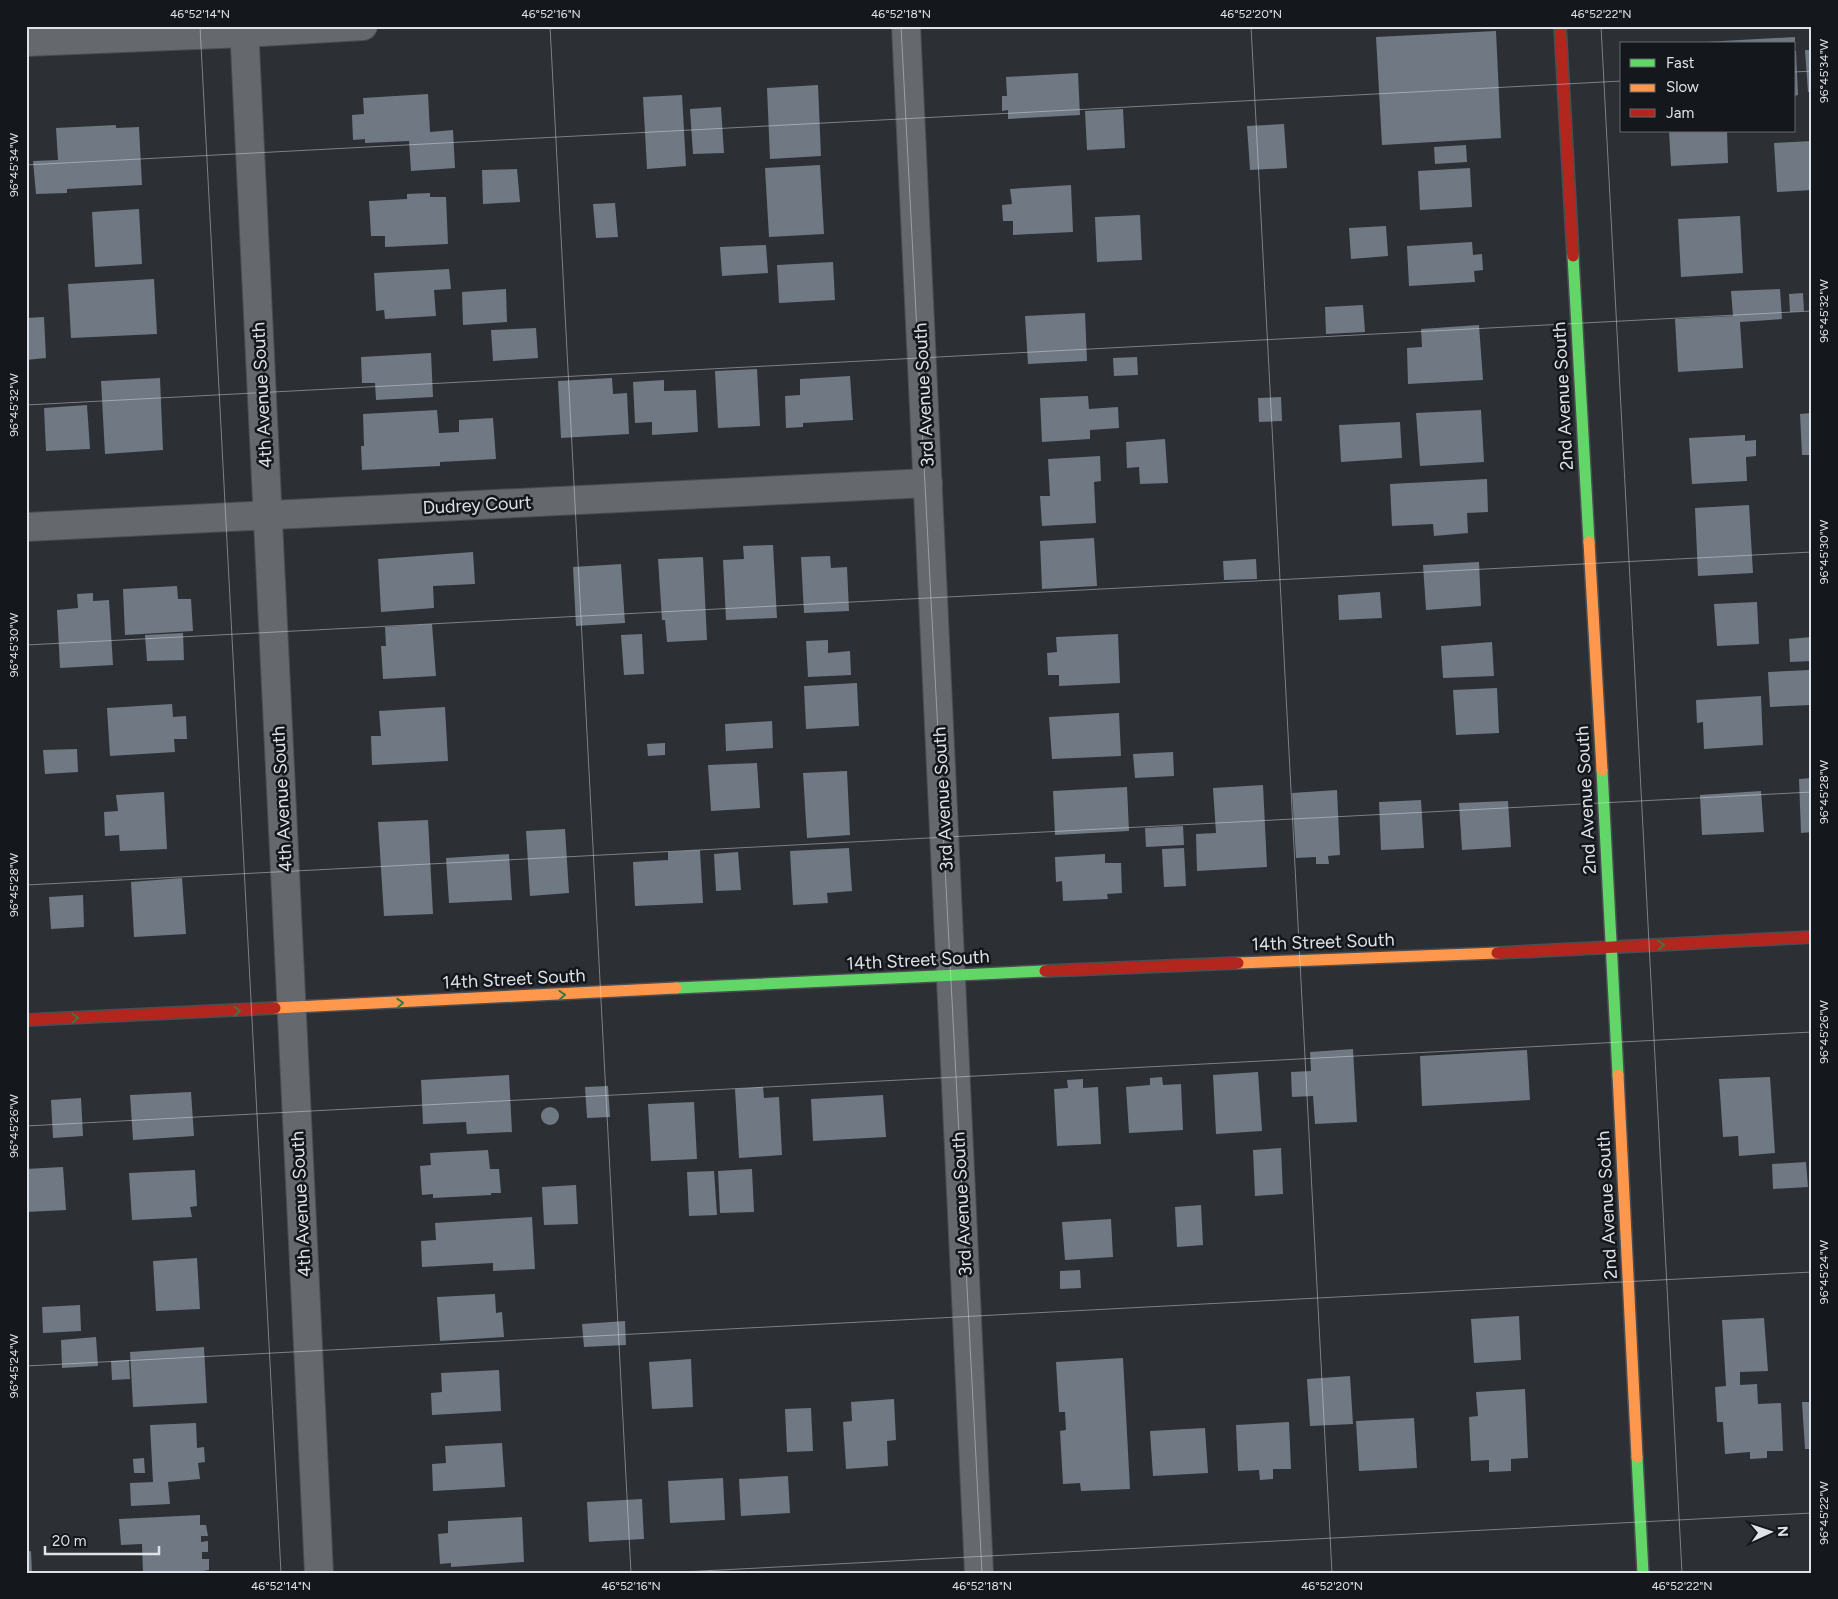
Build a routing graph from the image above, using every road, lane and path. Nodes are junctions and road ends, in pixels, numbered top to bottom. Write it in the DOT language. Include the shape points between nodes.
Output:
graph roads {
  1 [pos="363,26"];
  2 [pos="906,26"];
  3 [pos="1560,26"];
  4 [pos="244,30"];
  5 [pos="26,42"];
  6 [pos="928,483"];
  7 [pos="268,516"];
  8 [pos="26,527"];
  9 [pos="1812,938"];
  10 [pos="1612,948"];
  11 [pos="951,975"];
  12 [pos="292,1008"];
  13 [pos="26,1020"];
  14 [pos="319,1573"];
  15 [pos="980,1573"];
  16 [pos="1643,1573"];
  1 -- 4 [label="street"];
  2 -- 6 [label="street, 3rd Avenue South"];
  3 -- 10 [label="street, 2nd Avenue South"];
  4 -- 5 [label="street"];
  4 -- 7 [label="street, 4th Avenue South"];
  6 -- 7 [label="street, Dudrey Court"];
  6 -- 11 [label="street, 3rd Avenue South"];
  7 -- 8 [label="street, Dudrey Court"];
  7 -- 12 [label="street, 4th Avenue South"];
  10 -- 9 [label="street, 14th Street South, one-way"];
  10 -- 11 [label="street, 14th Street South"];
  10 -- 16 [label="street, 2nd Avenue South"];
  12 -- 11 [label="street, 14th Street South, one-way"];
  11 -- 15 [label="street, 3rd Avenue South"];
  13 -- 12 [label="street, 14th Street South, one-way"];
  12 -- 14 [label="street, 4th Avenue South"];
}
